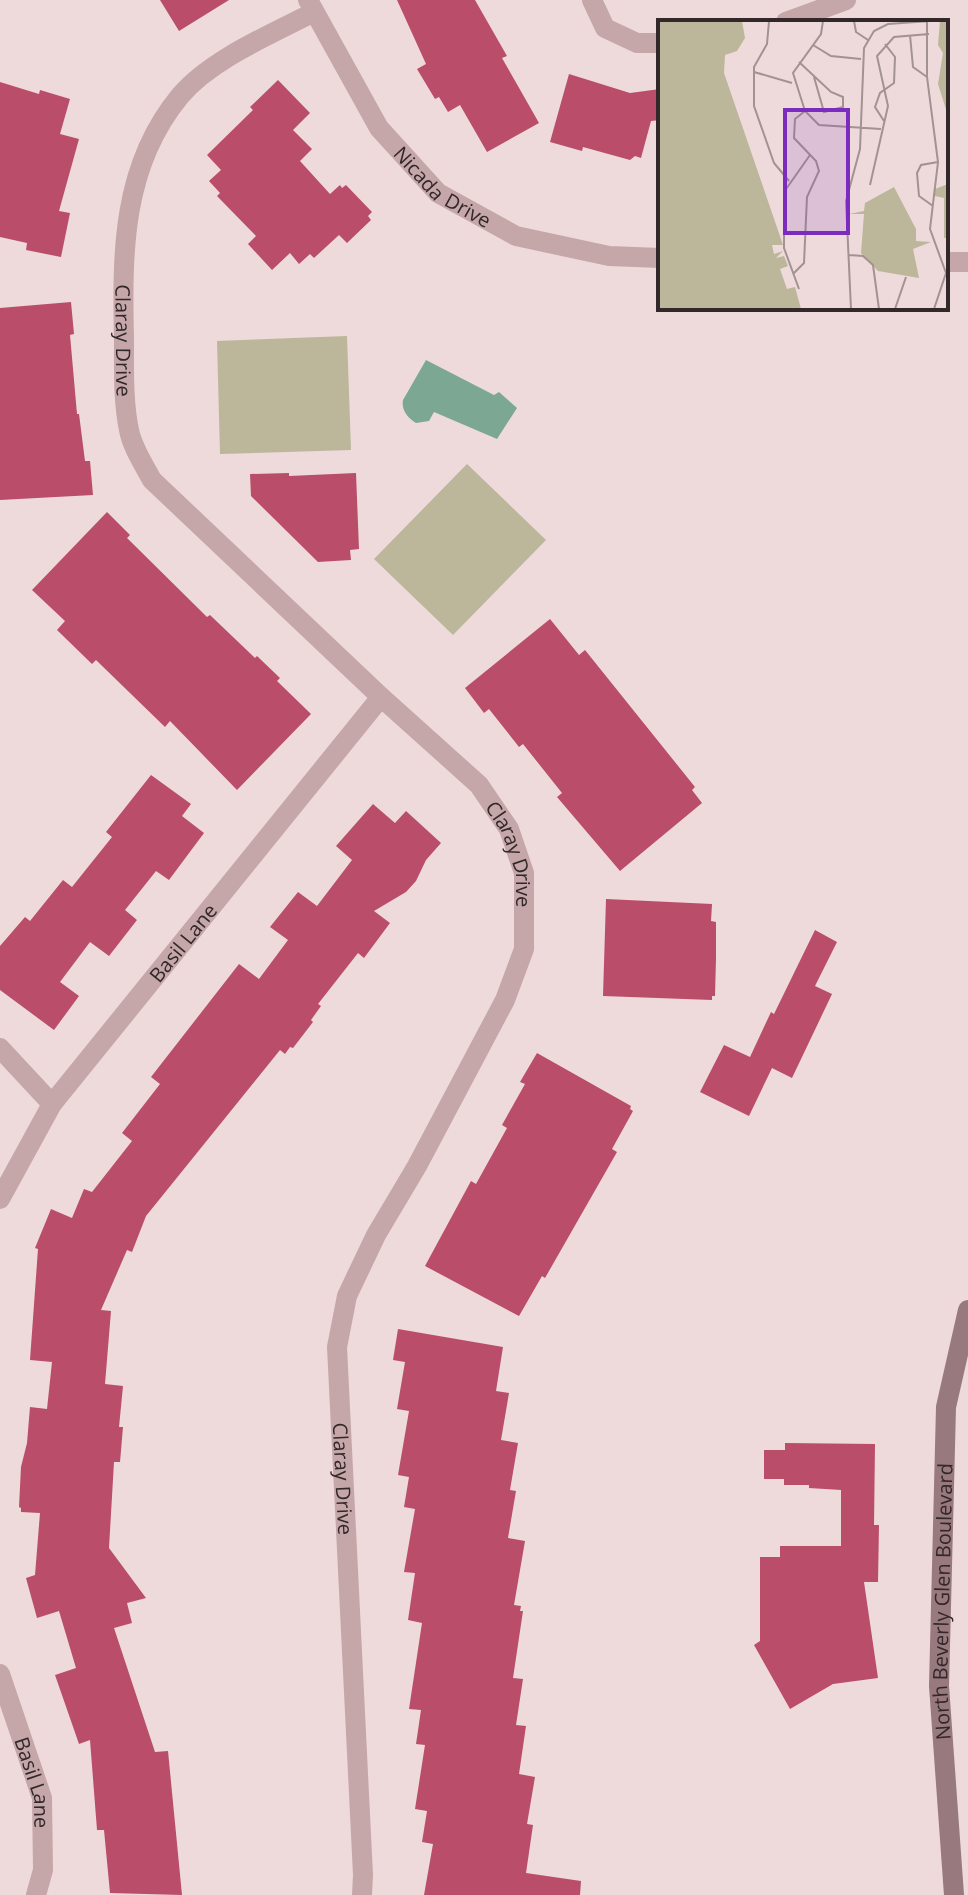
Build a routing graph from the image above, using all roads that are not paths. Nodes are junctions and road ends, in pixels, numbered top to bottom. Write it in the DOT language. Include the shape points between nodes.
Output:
graph roads {
  1 [pos="592,0"];
  2 [pos="846,0"];
  3 [pos="311,6"];
  4 [pos="791,20"];
  5 [pos="658,43"];
  6 [pos="658,258"];
  7 [pos="381,697"];
  8 [pos="0,1048"];
  9 [pos="52,1104"];
  10 [pos="0,1199"];
  11 [pos="968,1310"];
  12 [pos="0,1674"];
  13 [pos="36,1895"];
  14 [pos="362,1895"];
  15 [pos="954,1895"];
  1 -- 5 [label="street" via="605,28 637,43"];
  2 -- 4 [label="street"];
  3 -- 6 [label="street, Nicada Drive" via="379,128 438,193 516,236 609,256"];
  3 -- 7 [label="street, Claray Drive" via="230,55 182,94 151,138 130,202 122,266 129,434 152,480"];
  7 -- 9 [label="street, Basil Lane"];
  7 -- 14 [label="street, Claray Drive" via="479,785 509,829 524,873 526,910 524,949 505,1000 376,1235 347,1296 337,1347"];
  8 -- 9 [label="street"];
  9 -- 10 [label="street, Basil Lane"];
  11 -- 15 [label="main road, North Beverly Glen Boulevard" via="946,1407 939,1686"];
  12 -- 13 [label="street, Basil Lane" via="42,1798 43,1870"];
}
